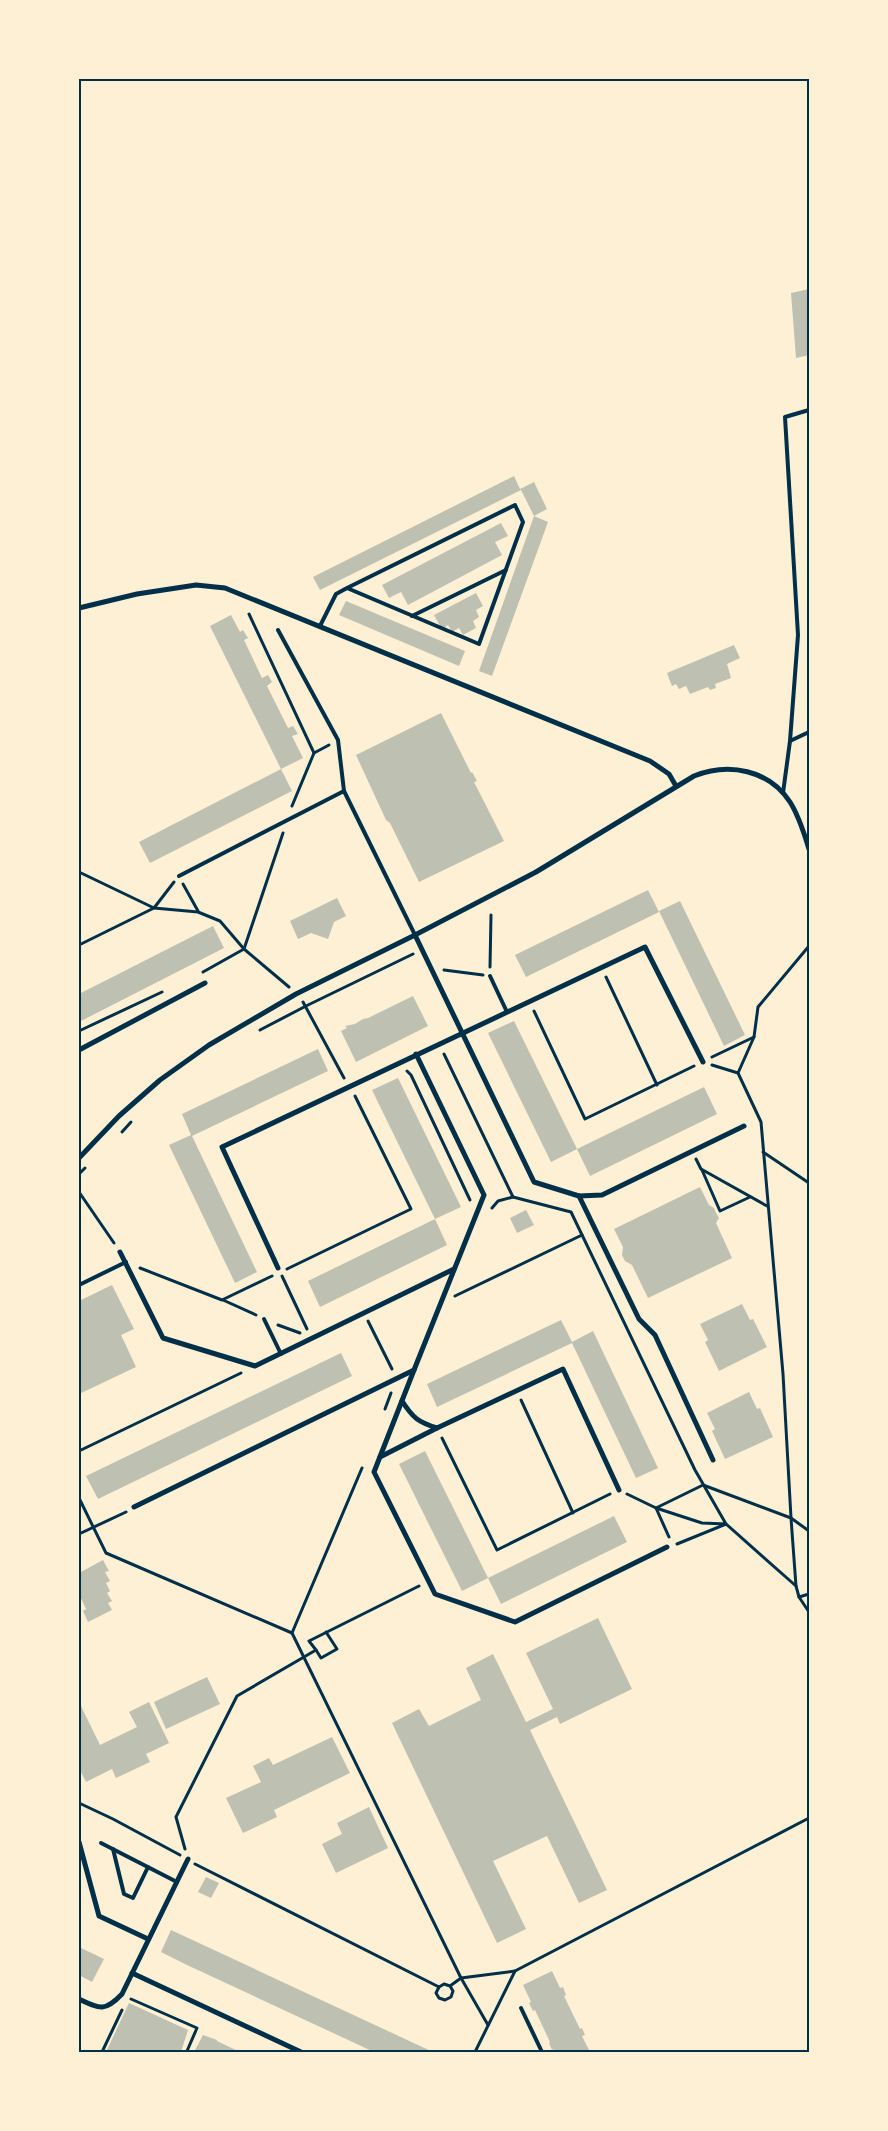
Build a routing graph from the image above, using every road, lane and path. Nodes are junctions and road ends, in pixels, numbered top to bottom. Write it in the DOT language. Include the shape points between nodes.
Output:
graph roads {
  1 [pos="809,410"];
  2 [pos="506,570"];
  3 [pos="347,588"];
  4 [pos="79,608"];
  5 [pos="249,614"];
  6 [pos="412,616"];
  7 [pos="320,626"];
  8 [pos="278,630"];
  9 [pos="809,732"];
  10 [pos="338,740"];
  11 [pos="790,741"];
  12 [pos="314,753"];
  13 [pos="676,786"];
  14 [pos="344,791"];
  15 [pos="783,793"];
  16 [pos="287,820"];
  17 [pos="809,849"];
  18 [pos="79,872"];
  19 [pos="179,876"];
  20 [pos="154,908"];
  21 [pos="198,912"];
  22 [pos="491,915"];
  23 [pos="415,935"];
  24 [pos="79,945"];
  25 [pos="809,946"];
  26 [pos="244,950"];
  27 [pos="423,950"];
  28 [pos="602,967"];
  29 [pos="432,968"];
  30 [pos="201,973"];
  31 [pos="490,976"];
  32 [pos="205,983"];
  33 [pos="166,990"];
  34 [pos="296,994"];
  35 [pos="530,1001"];
  36 [pos="306,1006"];
  37 [pos="507,1012"];
  38 [pos="79,1032"];
  39 [pos="253,1034"];
  40 [pos="462,1035"];
  41 [pos="754,1037"];
  42 [pos="439,1044"];
  43 [pos="79,1050"];
  44 [pos="416,1054"];
  45 [pos="703,1062"];
  46 [pos="399,1072"];
  47 [pos="738,1073"];
  48 [pos="657,1084"];
  49 [pos="349,1087"];
  50 [pos="362,1090"];
  51 [pos="133,1120"];
  52 [pos="744,1126"];
  53 [pos="120,1134"];
  54 [pos="763,1151"];
  55 [pos="693,1152"];
  56 [pos="79,1158"];
  57 [pos="86,1168"];
  58 [pos="701,1169"];
  59 [pos="79,1174"];
  60 [pos="809,1183"];
  61 [pos="79,1192"];
  62 [pos="579,1196"];
  63 [pos="513,1197"];
  64 [pos="750,1197"];
  65 [pos="471,1202"];
  66 [pos="767,1206"];
  67 [pos="490,1210"];
  68 [pos="582,1235"];
  69 [pos="120,1252"];
  70 [pos="126,1262"];
  71 [pos="454,1269"];
  72 [pos="279,1270"];
  73 [pos="79,1285"];
  74 [pos="460,1288"];
  75 [pos="222,1300"];
  76 [pos="364,1314"];
  77 [pos="264,1319"];
  78 [pos="305,1325"];
  79 [pos="312,1338"];
  80 [pos="281,1354"];
  81 [pos="255,1366"];
  82 [pos="414,1370"];
  83 [pos="396,1379"];
  84 [pos="517,1390"];
  85 [pos="402,1401"];
  86 [pos="383,1414"];
  87 [pos="437,1428"];
  88 [pos="79,1451"];
  89 [pos="380,1457"];
  90 [pos="713,1460"];
  91 [pos="363,1466"];
  92 [pos="703,1486"];
  93 [pos="619,1490"];
  94 [pos="79,1498"];
  95 [pos="134,1507"];
  96 [pos="656,1508"];
  97 [pos="573,1512"];
  98 [pos="791,1518"];
  99 [pos="726,1524"];
  100 [pos="94,1527"];
  101 [pos="809,1531"];
  102 [pos="79,1534"];
  103 [pos="667,1547"];
  104 [pos="428,1581"];
  105 [pos="796,1586"];
  106 [pos="809,1594"];
  107 [pos="799,1597"];
  108 [pos="809,1612"];
  109 [pos="326,1632"];
  110 [pos="292,1633"];
  111 [pos="316,1650"];
  112 [pos="303,1658"];
  113 [pos="79,1803"];
  114 [pos="809,1818"];
  115 [pos="79,1842"];
  116 [pos="101,1843"];
  117 [pos="113,1849"];
  118 [pos="188,1859"];
  119 [pos="194,1864"];
  120 [pos="148,1867"];
  121 [pos="190,1873"];
  122 [pos="177,1882"];
  123 [pos="148,1939"];
  124 [pos="515,1971"];
  125 [pos="132,1973"];
  126 [pos="140,1977"];
  127 [pos="461,1978"];
  128 [pos="450,1986"];
  129 [pos="439,1987"];
  130 [pos="129,1998"];
  131 [pos="79,1999"];
  132 [pos="521,2008"];
  133 [pos="488,2025"];
  134 [pos="478,2047"];
  135 [pos="102,2052"];
  136 [pos="189,2052"];
  137 [pos="301,2052"];
  138 [pos="475,2052"];
  139 [pos="479,2052"];
  140 [pos="542,2052"];
  1 -- 11 [label="lane" via="785,417 798,635"];
  2 -- 3 [label="lane" via="523,522 515,505"];
  2 -- 6 [label="lane"];
  2 -- 6 [label="lane" via="479,644"];
  3 -- 6 [label="lane"];
  3 -- 7 [label="lane" via="336,594"];
  4 -- 7 [label="street" via="137,594 196,585 224,588"];
  5 -- 12 [label="path"];
  7 -- 13 [label="street" via="650,761 669,774"];
  8 -- 10 [label="lane"];
  9 -- 11 [label="lane"];
  10 -- 12 [label="path"];
  10 -- 14 [label="lane"];
  11 -- 15 [label="lane"];
  12 -- 16 [label="path"];
  13 -- 15 [label="street" via="706,772 731,769 760,776 773,782"];
  13 -- 23 [label="street" via="536,872"];
  14 -- 16 [label="lane"];
  14 -- 23 [label="lane"];
  15 -- 17 [label="street"];
  16 -- 19 [label="lane"];
  16 -- 26 [label="path"];
  18 -- 20 [label="path"];
  19 -- 20 [label="path"];
  19 -- 21 [label="path"];
  20 -- 21 [label="path"];
  20 -- 24 [label="path"];
  21 -- 26 [label="path" via="220,921"];
  22 -- 31 [label="path"];
  23 -- 27 [label="street"];
  23 -- 34 [label="street"];
  25 -- 41 [label="path" via="758,1007"];
  26 -- 30 [label="path"];
  26 -- 34 [label="path"];
  27 -- 29 [label="street"];
  27 -- 36 [label="path"];
  28 -- 35 [label="street"];
  28 -- 45 [label="street" via="645,947"];
  28 -- 48 [label="path"];
  29 -- 31 [label="path"];
  29 -- 40 [label="street"];
  31 -- 37 [label="lane"];
  32 -- 43 [label="street"];
  33 -- 38 [label="path"];
  34 -- 36 [label="path"];
  34 -- 56 [label="street" via="184,1062 120,1116"];
  35 -- 37 [label="street"];
  35 -- 48 [label="path" via="585,1119"];
  36 -- 39 [label="path"];
  36 -- 49 [label="path"];
  37 -- 40 [label="street"];
  40 -- 42 [label="street"];
  40 -- 62 [label="street" via="534,1182"];
  41 -- 45 [label="path"];
  41 -- 47 [label="path"];
  42 -- 44 [label="street"];
  42 -- 63 [label="path"];
  44 -- 49 [label="street"];
  44 -- 71 [label="street" via="484,1195"];
  45 -- 47 [label="path"];
  45 -- 48 [label="path"];
  46 -- 65 [label="path" via="407,1071 412,1075"];
  47 -- 54 [label="path" via="761,1122"];
  49 -- 72 [label="street" via="222,1148"];
  50 -- 72 [label="path" via="354,1094 411,1209"];
  51 -- 53 [label="path"];
  52 -- 55 [label="street"];
  54 -- 60 [label="path"];
  54 -- 66 [label="path"];
  55 -- 58 [label="path"];
  55 -- 62 [label="street" via="602,1195"];
  57 -- 59 [label="path"];
  58 -- 64 [label="path"];
  58 -- 64 [label="path" via="718,1212"];
  61 -- 69 [label="path"];
  62 -- 90 [label="street" via="639,1319 655,1335"];
  63 -- 67 [label="path" via="498,1201"];
  63 -- 68 [label="path" via="571,1212"];
  64 -- 66 [label="path"];
  66 -- 98 [label="path" via="783,1374"];
  68 -- 74 [label="path" via="456,1296"];
  68 -- 92 [label="path"];
  69 -- 70 [label="street"];
  70 -- 73 [label="lane"];
  70 -- 75 [label="path"];
  70 -- 81 [label="street" via="164,1338"];
  71 -- 76 [label="street"];
  71 -- 82 [label="street"];
  72 -- 75 [label="path"];
  72 -- 78 [label="path"];
  75 -- 77 [label="path"];
  76 -- 79 [label="street"];
  76 -- 83 [label="path"];
  77 -- 79 [label="path"];
  77 -- 80 [label="lane"];
  79 -- 80 [label="street"];
  80 -- 81 [label="street"];
  81 -- 88 [label="path"];
  82 -- 83 [label="street"];
  82 -- 85 [label="street"];
  83 -- 86 [label="path"];
  83 -- 95 [label="street"];
  84 -- 87 [label="street"];
  84 -- 93 [label="street" via="563,1369"];
  84 -- 97 [label="path"];
  85 -- 87 [label="street" via="420,1423"];
  85 -- 89 [label="street"];
  87 -- 89 [label="street"];
  87 -- 97 [label="path" via="497,1550"];
  89 -- 104 [label="street" via="374,1472"];
  91 -- 110 [label="path"];
  92 -- 96 [label="path"];
  92 -- 98 [label="path"];
  92 -- 99 [label="path"];
  93 -- 96 [label="path"];
  93 -- 97 [label="path"];
  94 -- 100 [label="path"];
  95 -- 100 [label="path"];
  96 -- 99 [label="path" via="702,1523"];
  96 -- 99 [label="path" via="673,1545"];
  98 -- 101 [label="path"];
  98 -- 105 [label="path"];
  99 -- 105 [label="path"];
  100 -- 102 [label="path"];
  100 -- 110 [label="path" via="106,1553"];
  103 -- 104 [label="street" via="515,1622 435,1594"];
  104 -- 109 [label="path"];
  105 -- 107 [label="path"];
  106 -- 107 [label="path"];
  107 -- 108 [label="path"];
  109 -- 111 [label="path" via="309,1641"];
  109 -- 111 [label="path" via="336,1649 321,1658"];
  110 -- 112 [label="path"];
  111 -- 112 [label="path"];
  112 -- 118 [label="path" via="237,1696 176,1817"];
  112 -- 127 [label="path"];
  113 -- 118 [label="path"];
  114 -- 124 [label="path"];
  115 -- 123 [label="street" via="99,1916"];
  116 -- 117 [label="lane"];
  117 -- 120 [label="lane"];
  117 -- 120 [label="lane" via="124,1894 133,1898"];
  118 -- 119 [label="path"];
  118 -- 122 [label="street"];
  119 -- 121 [label="path"];
  119 -- 129 [label="path"];
  120 -- 122 [label="lane"];
  122 -- 123 [label="street"];
  123 -- 125 [label="street"];
  124 -- 127 [label="path"];
  124 -- 133 [label="path"];
  125 -- 126 [label="street"];
  125 -- 131 [label="street" via="122,1994 111,2006 97,2008"];
  126 -- 130 [label="path"];
  126 -- 137 [label="street"];
  127 -- 128 [label="path"];
  127 -- 133 [label="path"];
  128 -- 129 [label="path" via="444,1984"];
  128 -- 129 [label="path" via="453,1991 451,1997 445,2000 436,1992"];
  130 -- 135 [label="path"];
  130 -- 136 [label="path" via="198,2028"];
  132 -- 140 [label="lane"];
  133 -- 134 [label="path"];
  134 -- 138 [label="path"];
  134 -- 139 [label="path"];
}
